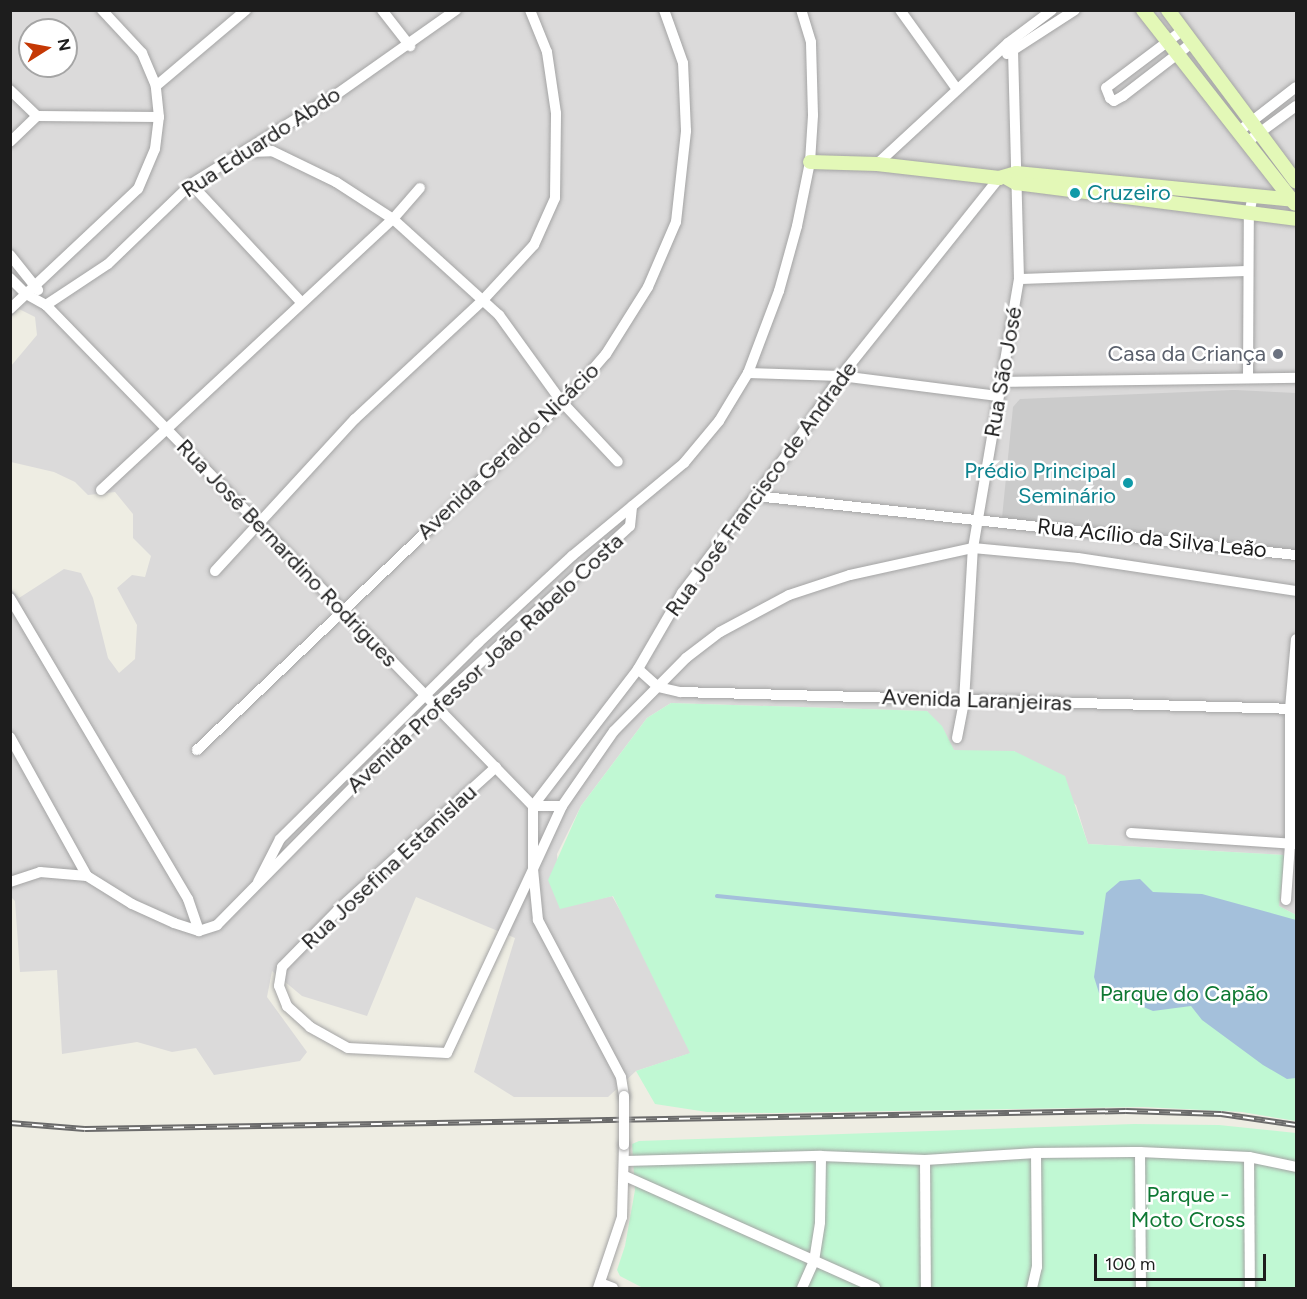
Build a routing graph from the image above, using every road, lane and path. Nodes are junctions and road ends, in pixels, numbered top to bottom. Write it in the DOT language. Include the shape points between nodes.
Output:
graph roads {
  1 [pos="102,10"];
  2 [pos="246,10"];
  3 [pos="382,10"];
  4 [pos="456,10"];
  5 [pos="530,10"];
  6 [pos="664,10"];
  7 [pos="801,10"];
  8 [pos="900,10"];
  9 [pos="1052,10"];
  10 [pos="1075,10"];
  11 [pos="1143,10"];
  12 [pos="1168,10"];
  13 [pos="1184,30"];
  14 [pos="1167,42"];
  15 [pos="1193,42"];
  16 [pos="410,46"];
  17 [pos="1010,48"];
  18 [pos="1177,54"];
  19 [pos="156,86"];
  20 [pos="956,88"];
  21 [pos="10,90"];
  22 [pos="1292,91"];
  23 [pos="1296,105"];
  24 [pos="37,116"];
  25 [pos="159,117"];
  26 [pos="1251,121"];
  27 [pos="1260,132"];
  28 [pos="1243,137"];
  29 [pos="10,142"];
  30 [pos="246,152"];
  31 [pos="810,162"];
  32 [pos="877,164"];
  33 [pos="1009,178"];
  34 [pos="1296,182"];
  35 [pos="191,184"];
  36 [pos="420,188"];
  37 [pos="1208,190"];
  38 [pos="1253,195"];
  39 [pos="1295,202"];
  40 [pos="1204,206"];
  41 [pos="1249,214"];
  42 [pos="393,219"];
  43 [pos="1296,219"];
  44 [pos="10,255"];
  45 [pos="1248,271"];
  46 [pos="10,279"];
  47 [pos="1019,279"];
  48 [pos="36,286"];
  49 [pos="26,294"];
  50 [pos="483,300"];
  51 [pos="300,301"];
  52 [pos="43,302"];
  53 [pos="10,309"];
  54 [pos="748,373"];
  55 [pos="841,376"];
  56 [pos="1248,378"];
  57 [pos="1296,378"];
  58 [pos="1000,382"];
  59 [pos="998,396"];
  60 [pos="561,401"];
  61 [pos="168,430"];
  62 [pos="618,462"];
  63 [pos="101,490"];
  64 [pos="756,496"];
  65 [pos="632,506"];
  66 [pos="979,519"];
  67 [pos="257,523"];
  68 [pos="973,548"];
  69 [pos="1296,555"];
  70 [pos="572,556"];
  71 [pos="583,567"];
  72 [pos="215,572"];
  73 [pos="1296,591"];
  74 [pos="10,598"];
  75 [pos="343,610"];
  76 [pos="1296,639"];
  77 [pos="478,643"];
  78 [pos="488,655"];
  79 [pos="638,669"];
  80 [pos="658,687"];
  81 [pos="425,695"];
  82 [pos="964,702"];
  83 [pos="434,705"];
  84 [pos="1293,709"];
  85 [pos="10,736"];
  86 [pos="957,738"];
  87 [pos="197,750"];
  88 [pos="496,767"];
  89 [pos="317,805"];
  90 [pos="533,806"];
  91 [pos="562,806"];
  92 [pos="325,815"];
  93 [pos="1131,833"];
  94 [pos="1293,844"];
  95 [pos="533,870"];
  96 [pos="87,876"];
  97 [pos="10,882"];
  98 [pos="258,882"];
  99 [pos="1286,900"];
  100 [pos="200,931"];
  101 [pos="1036,1152"];
  102 [pos="1140,1152"];
  103 [pos="821,1156"];
  104 [pos="1249,1158"];
  105 [pos="925,1160"];
  106 [pos="625,1161"];
  107 [pos="1296,1167"];
  108 [pos="625,1176"];
  109 [pos="814,1261"];
  110 [pos="599,1286"];
  111 [pos="613,1288"];
  112 [pos="802,1288"];
  113 [pos="875,1288"];
  114 [pos="926,1288"];
  115 [pos="1032,1288"];
  116 [pos="1141,1288"];
  117 [pos="1250,1288"];
  1 -- 19 [label="street" via="142,52"];
  2 -- 19 [label="street"];
  3 -- 16 [label="street"];
  4 -- 16 [label="street, Rua Eduardo Abdo"];
  5 -- 50 [label="street" via="547,52 556,113 555,198 534,245"];
  6 -- 60 [label="street, Avenida Geraldo Nicácio" via="683,63 686,131 676,222 648,287 606,354"];
  7 -- 31 [label="street, Avenida Professor João Rabelo Costa" via="811,42"];
  8 -- 20 [label="street"];
  9 -- 17 [label="street"];
  10 -- 17 [label="street"];
  11 -- 14 [label="street"];
  12 -- 13 [label="street"];
  13 -- 14 [label="street"];
  13 -- 15 [label="street"];
  14 -- 18 [label="street"];
  14 -- 18 [label="street" via="1106,88 1110,98 1114,101 1123,96"];
  15 -- 18 [label="street"];
  15 -- 26 [label="street"];
  16 -- 30 [label="street, Rua Eduardo Abdo"];
  17 -- 20 [label="street"];
  17 -- 33 [label="street, Rua São José"];
  18 -- 28 [label="street"];
  19 -- 25 [label="street"];
  20 -- 32 [label="street"];
  21 -- 24 [label="street"];
  22 -- 23 [label="street"];
  22 -- 26 [label="street"];
  23 -- 27 [label="street"];
  24 -- 25 [label="street"];
  24 -- 29 [label="street"];
  25 -- 48 [label="street" via="155,149 138,189"];
  26 -- 27 [label="street"];
  26 -- 28 [label="street"];
  27 -- 28 [label="street"];
  27 -- 34 [label="street"];
  28 -- 39 [label="street"];
  30 -- 35 [label="street, Rua Eduardo Abdo"];
  30 -- 42 [label="street" via="272,151 336,182"];
  31 -- 32 [label="street"];
  31 -- 54 [label="street, Avenida Professor João Rabelo Costa" via="779,291"];
  32 -- 33 [label="street"];
  33 -- 37 [label="street"];
  33 -- 40 [label="street"];
  33 -- 47 [label="street, Rua São José"];
  33 -- 55 [label="street, Rua José Francisco de Andrade"];
  35 -- 51 [label="street"];
  35 -- 52 [label="street, Rua Eduardo Abdo" via="108,264"];
  36 -- 42 [label="street"];
  37 -- 38 [label="street"];
  37 -- 40 [label="street"];
  38 -- 39 [label="street"];
  38 -- 41 [label="street"];
  40 -- 41 [label="street"];
  41 -- 43 [label="street"];
  41 -- 45 [label="street"];
  42 -- 50 [label="street"];
  42 -- 51 [label="street"];
  44 -- 48 [label="street"];
  45 -- 47 [label="street"];
  45 -- 56 [label="street"];
  46 -- 49 [label="street, Rua José Bernardino Rodrigues"];
  47 -- 58 [label="street, Rua São José"];
  48 -- 49 [label="street"];
  48 -- 52 [label="street, Rua José Bernardino Rodrigues"];
  49 -- 52 [label="street, Rua José Bernardino Rodrigues"];
  49 -- 53 [label="street"];
  50 -- 60 [label="street" via="499,315"];
  50 -- 67 [label="street" via="354,419"];
  51 -- 61 [label="street"];
  52 -- 61 [label="street, Rua José Bernardino Rodrigues"];
  54 -- 55 [label="street"];
  54 -- 65 [label="street, Avenida Professor João Rabelo Costa" via="719,421 684,463"];
  55 -- 59 [label="street"];
  55 -- 64 [label="street, Rua José Francisco de Andrade"];
  56 -- 57 [label="street"];
  56 -- 58 [label="street"];
  58 -- 59 [label="street, Rua São José"];
  59 -- 66 [label="street, Rua São José"];
  60 -- 62 [label="street"];
  60 -- 75 [label="street, Avenida Geraldo Nicácio"];
  61 -- 63 [label="street"];
  61 -- 67 [label="street, Rua José Bernardino Rodrigues"];
  64 -- 66 [label="street, Rua Acílio da Silva Leão"];
  64 -- 79 [label="street, Rua José Francisco de Andrade" via="682,593"];
  65 -- 70 [label="street"];
  65 -- 71 [label="street, Avenida Professor João Rabelo Costa" via="630,526"];
  66 -- 68 [label="street, Rua São José"];
  66 -- 69 [label="street, Rua Acílio da Silva Leão"];
  67 -- 72 [label="street"];
  67 -- 75 [label="street, Rua José Bernardino Rodrigues"];
  68 -- 73 [label="street" via="1078,558"];
  68 -- 80 [label="street" via="850,575 789,595 720,632"];
  68 -- 82 [label="street, Rua São José"];
  70 -- 71 [label="street"];
  70 -- 77 [label="street"];
  71 -- 78 [label="street, Avenida Professor João Rabelo Costa"];
  74 -- 100 [label="street" via="188,899"];
  75 -- 81 [label="street, Rua José Bernardino Rodrigues"];
  75 -- 87 [label="street, Avenida Geraldo Nicácio"];
  76 -- 84 [label="street"];
  77 -- 78 [label="street"];
  77 -- 81 [label="street"];
  78 -- 83 [label="street, Avenida Professor João Rabelo Costa"];
  79 -- 80 [label="street"];
  79 -- 90 [label="street, Rua José Francisco de Andrade"];
  80 -- 82 [label="street, Avenida Laranjeiras" via="680,692"];
  80 -- 91 [label="street" via="614,731"];
  81 -- 83 [label="street, Rua José Bernardino Rodrigues"];
  81 -- 89 [label="street"];
  82 -- 84 [label="street, Avenida Laranjeiras"];
  82 -- 86 [label="street, Rua São José"];
  83 -- 88 [label="street, Rua José Bernardino Rodrigues"];
  83 -- 92 [label="street, Avenida Professor João Rabelo Costa"];
  84 -- 94 [label="street"];
  85 -- 96 [label="street"];
  88 -- 90 [label="street, Rua José Bernardino Rodrigues"];
  88 -- 95 [label="street, Rua Josefina Estanislau" via="338,910 282,967 279,986 287,1006 332,1042 348,1048 443,1054 451,1048"];
  89 -- 92 [label="street"];
  89 -- 98 [label="street" via="280,839"];
  90 -- 91 [label="street"];
  90 -- 95 [label="street"];
  91 -- 95 [label="street"];
  92 -- 98 [label="street, Avenida Professor João Rabelo Costa"];
  93 -- 94 [label="street"];
  94 -- 99 [label="street"];
  95 -- 106 [label="street, bridge" via="538,920 621,1077"];
  96 -- 97 [label="street" via="40,872"];
  96 -- 100 [label="street" via="132,904"];
  98 -- 100 [label="street, Avenida Professor João Rabelo Costa" via="224,920"];
  101 -- 102 [label="street"];
  101 -- 105 [label="street"];
  101 -- 115 [label="street" via="1037,1267"];
  102 -- 104 [label="street"];
  102 -- 116 [label="street"];
  103 -- 105 [label="street"];
  103 -- 106 [label="street"];
  103 -- 109 [label="street" via="820,1222"];
  104 -- 107 [label="street"];
  104 -- 117 [label="street"];
  105 -- 114 [label="street"];
  106 -- 108 [label="street"];
  108 -- 109 [label="street"];
  108 -- 110 [label="street" via="622,1217"];
  109 -- 112 [label="street"];
  109 -- 113 [label="street"];
  110 -- 111 [label="street"];
}
